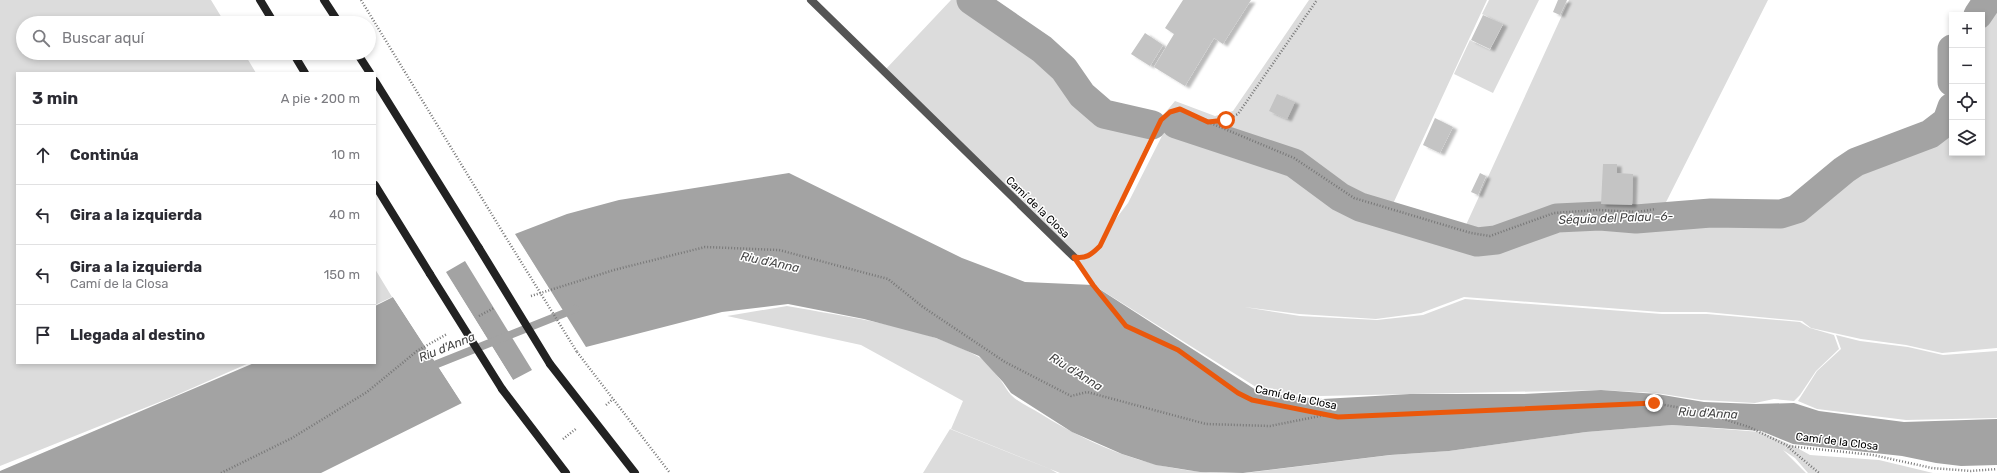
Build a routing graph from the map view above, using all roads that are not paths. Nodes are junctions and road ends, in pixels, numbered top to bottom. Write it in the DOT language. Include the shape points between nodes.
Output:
graph roads {
  1 [pos="260,0"];
  2 [pos="324,0"];
  3 [pos="811,0"];
  4 [pos="270,16"];
  5 [pos="334,16"];
  6 [pos="297,60"];
  7 [pos="362,60"];
  8 [pos="304,72"];
  9 [pos="369,72"];
  10 [pos="376,84"];
  11 [pos="376,187"];
  12 [pos="1074,257"];
  13 [pos="566,473"];
  14 [pos="635,473"];
  1 -- 4 [label="main road"];
  2 -- 5 [label="main road"];
  3 -- 12 [label="street, Camí de la Closa"];
  6 -- 8 [label="main road"];
  7 -- 9 [label="main road"];
  10 -- 14 [label="main road, bridge" via="550,364"];
  11 -- 13 [label="main road, bridge" via="502,389"];
}
